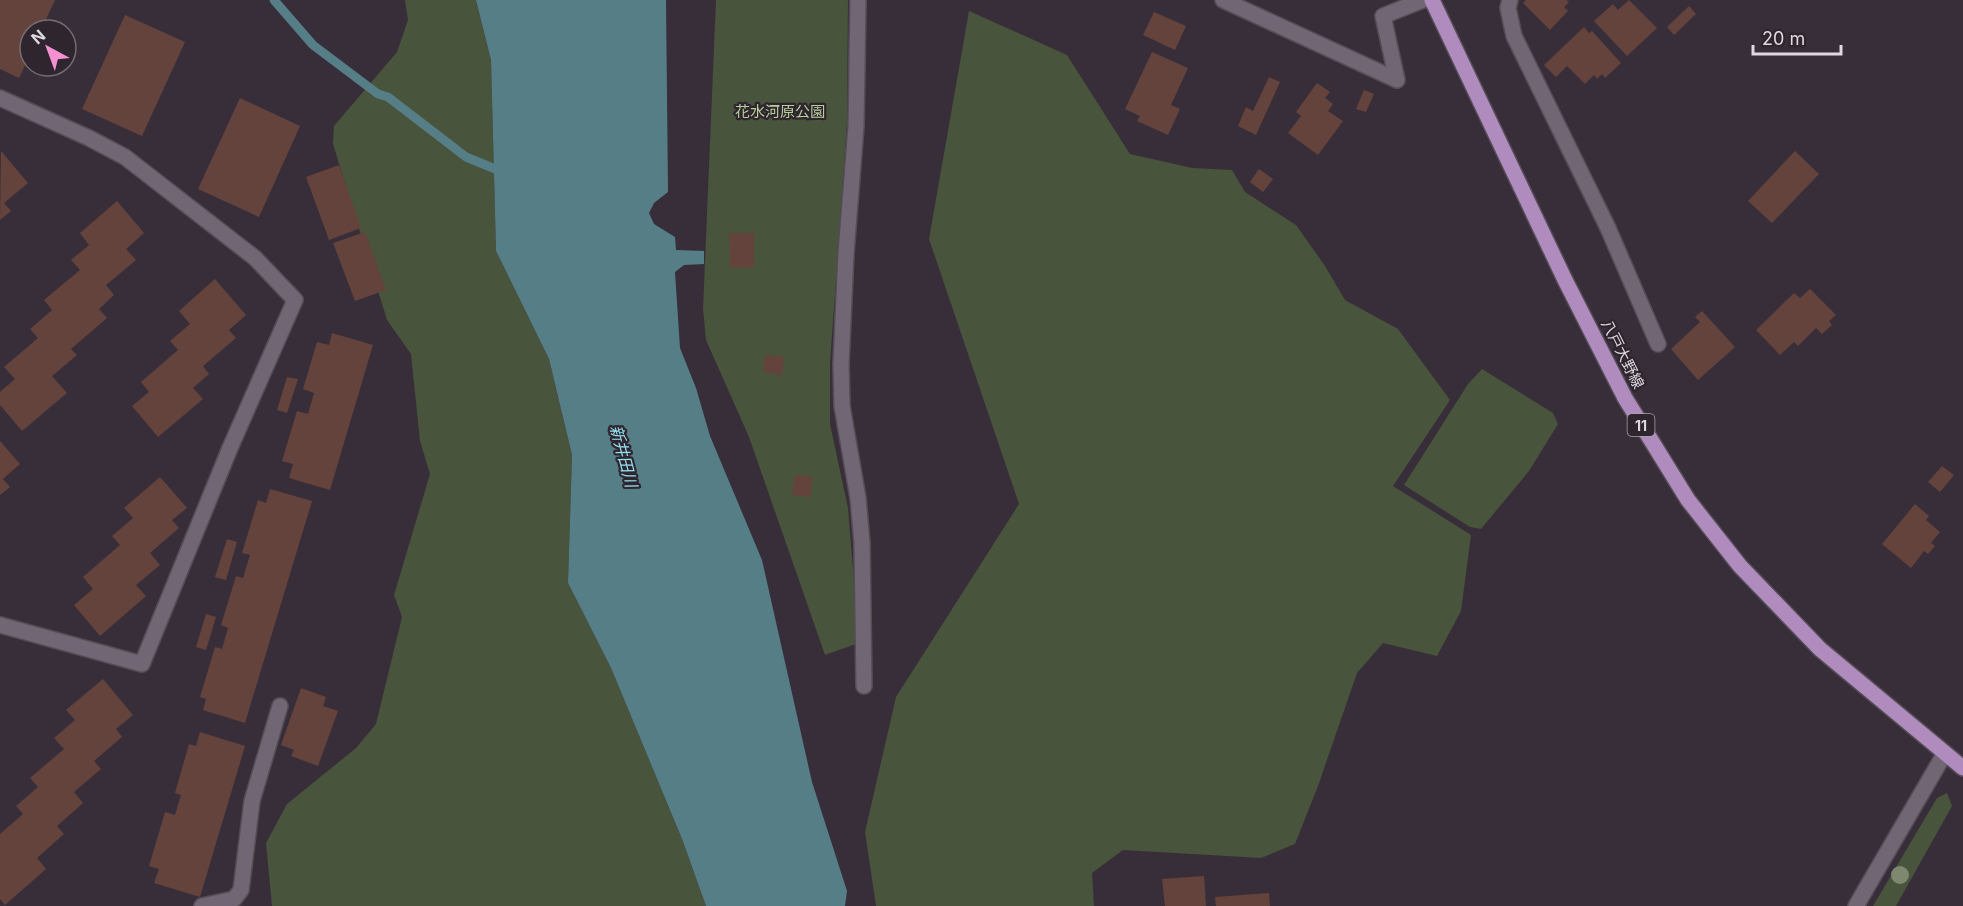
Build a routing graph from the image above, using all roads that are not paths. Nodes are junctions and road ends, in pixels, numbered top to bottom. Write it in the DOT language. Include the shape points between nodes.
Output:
graph roads {
  1 [pos="858,0"];
  2 [pos="1223,0"];
  3 [pos="1423,0"];
  4 [pos="1432,0"];
  5 [pos="1510,0"];
  6 [pos="0,98"];
  7 [pos="1658,344"];
  8 [pos="0,625"];
  9 [pos="864,686"];
  10 [pos="280,706"];
  11 [pos="1945,753"];
  12 [pos="1963,768"];
  13 [pos="202,906"];
  14 [pos="1856,906"];
  1 -- 9 [label="street" via="856,126 841,364 842,406 862,543"];
  2 -- 3 [label="street" via="1397,80 1383,16"];
  4 -- 11 [label="main road, 八戸大野線 / 11" via="1625,398 1688,500 1740,566 1820,649"];
  5 -- 7 [label="street" via="1508,8 1515,36 1608,228"];
  6 -- 8 [label="street" via="125,157 255,258 295,300 142,664"];
  10 -- 13 [label="street" via="252,801 242,890 234,899"];
  11 -- 12 [label="main road, 八戸大野線 / 11"];
  11 -- 14 [label="street"];
}
